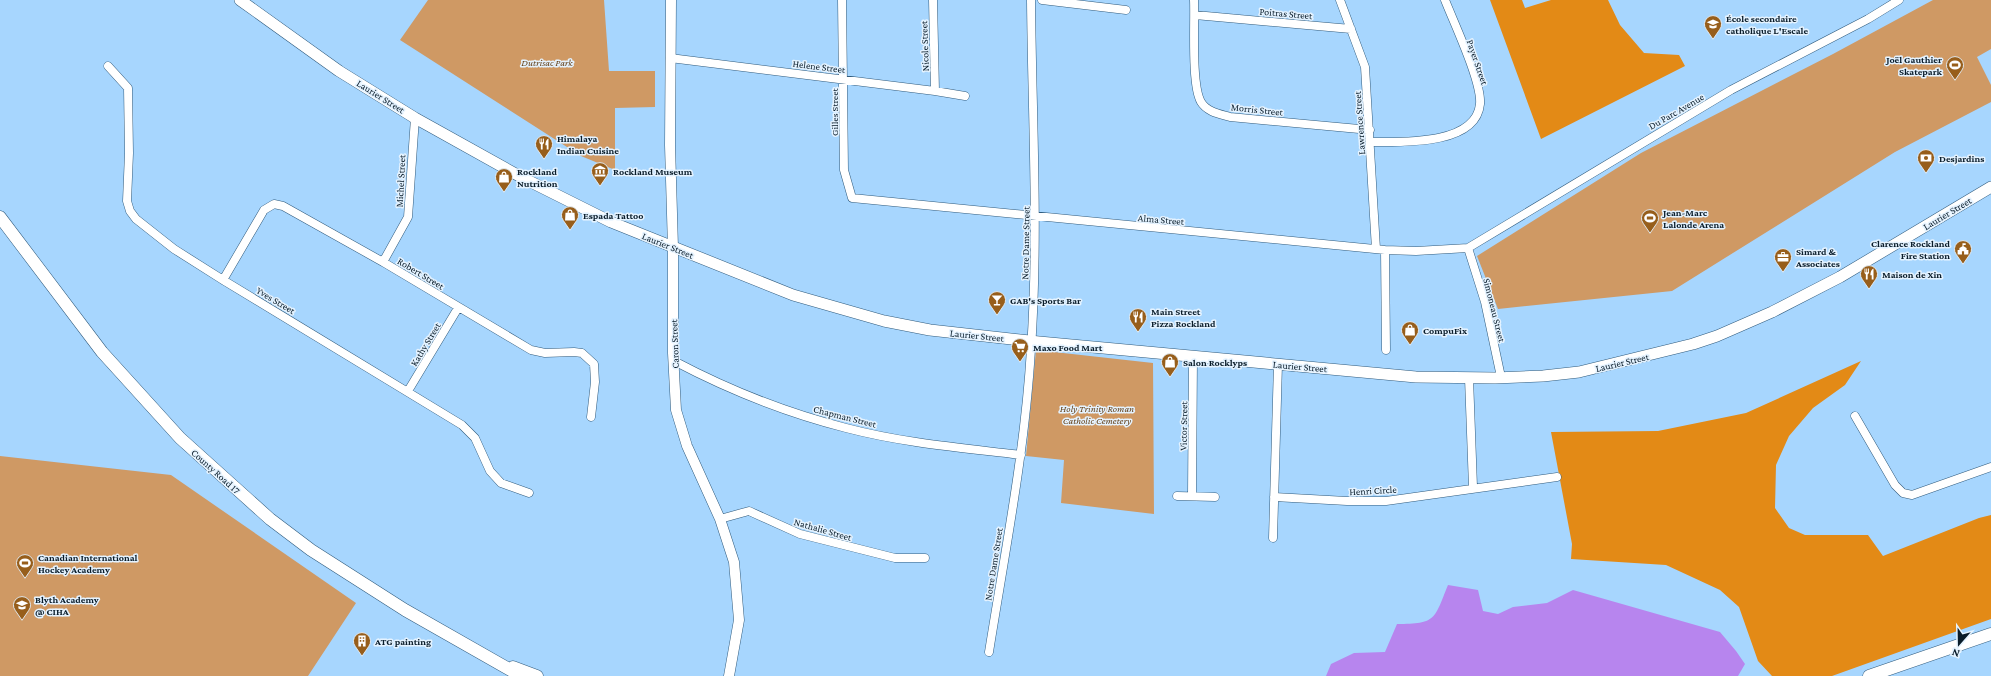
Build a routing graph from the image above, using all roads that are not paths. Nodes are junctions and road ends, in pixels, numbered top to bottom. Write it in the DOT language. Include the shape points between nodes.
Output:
graph roads {
  1 [pos="240,0"];
  2 [pos="670,0"];
  3 [pos="842,0"];
  4 [pos="933,0"];
  5 [pos="1031,0"];
  6 [pos="1042,0"];
  7 [pos="1194,0"];
  8 [pos="1340,0"];
  9 [pos="1445,0"];
  10 [pos="1899,0"];
  11 [pos="1126,10"];
  12 [pos="1194,15"];
  13 [pos="1352,29"];
  14 [pos="670,58"];
  15 [pos="108,66"];
  16 [pos="844,79"];
  17 [pos="935,91"];
  18 [pos="965,96"];
  19 [pos="416,118"];
  20 [pos="1370,130"];
  21 [pos="1370,142"];
  22 [pos="1991,187"];
  23 [pos="852,198"];
  24 [pos="0,217"];
  25 [pos="1036,217"];
  26 [pos="673,248"];
  27 [pos="1468,248"];
  28 [pos="1376,249"];
  29 [pos="1385,250"];
  30 [pos="383,262"];
  31 [pos="223,280"];
  32 [pos="458,308"];
  33 [pos="1032,341"];
  34 [pos="1386,350"];
  35 [pos="1193,356"];
  36 [pos="674,361"];
  37 [pos="1278,364"];
  38 [pos="1469,378"];
  39 [pos="1501,378"];
  40 [pos="408,391"];
  41 [pos="1855,416"];
  42 [pos="592,417"];
  43 [pos="1021,455"];
  44 [pos="1991,467"];
  45 [pos="1557,477"];
  46 [pos="1473,487"];
  47 [pos="529,493"];
  48 [pos="1177,496"];
  49 [pos="1192,496"];
  50 [pos="1216,497"];
  51 [pos="1274,497"];
  52 [pos="720,519"];
  53 [pos="1273,538"];
  54 [pos="925,558"];
  55 [pos="1991,634"];
  56 [pos="989,652"];
  57 [pos="492,658"];
  58 [pos="520,676"];
  59 [pos="536,676"];
  60 [pos="729,676"];
  61 [pos="1869,676"];
  1 -- 19 [label="main road, Laurier Street" via="339,71"];
  2 -- 14 [label="street, Caron Street"];
  3 -- 16 [label="street, Gilles Street"];
  4 -- 17 [label="street, Nicole Street"];
  5 -- 25 [label="street, Notre Dame Street"];
  6 -- 11 [label="street"];
  7 -- 12 [label="street, Morris Street"];
  8 -- 13 [label="street, Lawrence Street"];
  9 -- 21 [label="street, Payer Street" via="1477,86 1480,105 1473,120 1458,132 1440,138"];
  10 -- 27 [label="street, Du Parc Avenue" via="1731,90"];
  12 -- 13 [label="street, Poitras Street"];
  12 -- 20 [label="street, Morris Street" via="1196,83 1201,102 1213,112 1230,117"];
  13 -- 20 [label="street, Lawrence Street" via="1365,66"];
  14 -- 16 [label="street, Helene Street"];
  14 -- 26 [label="street, Caron Street"];
  15 -- 31 [label="street, Yves Street" via="128,88 127,201 130,211 136,219 174,249"];
  16 -- 17 [label="street, Helene Street"];
  16 -- 23 [label="street, Gilles Street" via="844,170"];
  17 -- 18 [label="street, Helene Street"];
  19 -- 26 [label="main road, Laurier Street" via="521,177 611,222"];
  19 -- 30 [label="street, Michel Street" via="408,216"];
  20 -- 21 [label="street, Lawrence Street"];
  21 -- 28 [label="street, Lawrence Street"];
  22 -- 39 [label="main road, Laurier Street" via="1840,277 1772,312 1717,336 1587,370 1548,376"];
  23 -- 25 [label="street, Alma Street"];
  24 -- 57 [label="main road, County Road 17" via="102,352 185,443 270,519 311,550 405,610"];
  25 -- 28 [label="street, Alma Street"];
  25 -- 33 [label="street, Notre Dame Street"];
  26 -- 33 [label="main road, Laurier Street" via="793,295 884,321 930,330"];
  26 -- 36 [label="street, Caron Street"];
  27 -- 29 [label="street, Alma Street"];
  27 -- 39 [label="street, Simoneau Street" via="1485,302"];
  28 -- 29 [label="street, Alma Street"];
  29 -- 34 [label="street"];
  30 -- 31 [label="street, Robert Street" via="283,206 274,204 264,210"];
  30 -- 32 [label="street, Robert Street"];
  31 -- 40 [label="street, Yves Street"];
  32 -- 40 [label="street, Kathy Street"];
  32 -- 42 [label="street, Robert Street" via="531,350 582,354 594,364"];
  33 -- 35 [label="main road, Laurier Street"];
  33 -- 43 [label="street, Notre Dame Street"];
  35 -- 37 [label="main road, Laurier Street"];
  35 -- 49 [label="street, Victor Street"];
  36 -- 43 [label="street, Chapman Street" via="700,375 788,411 847,429 925,444"];
  36 -- 52 [label="street, Caron Street" via="679,424"];
  37 -- 38 [label="main road, Laurier Street" via="1404,376"];
  37 -- 51 [label="street"];
  38 -- 39 [label="main road, Laurier Street"];
  38 -- 46 [label="street"];
  40 -- 47 [label="street, Yves Street" via="462,424 475,438 490,471 502,483"];
  41 -- 44 [label="street" via="1895,485 1903,493 1912,494"];
  43 -- 56 [label="street, Notre Dame Street"];
  45 -- 46 [label="street, Henri Circle"];
  46 -- 51 [label="street, Henri Circle" via="1386,501"];
  48 -- 49 [label="street"];
  49 -- 50 [label="street"];
  51 -- 53 [label="street"];
  52 -- 54 [label="street, Nathalie Street" via="749,511 800,534 895,558"];
  52 -- 60 [label="street, Caron Street" via="734,562 739,620"];
  55 -- 61 [label="main road"];
  57 -- 58 [label="main road, County Road 17"];
  57 -- 59 [label="main road, County Road 17"];
}
